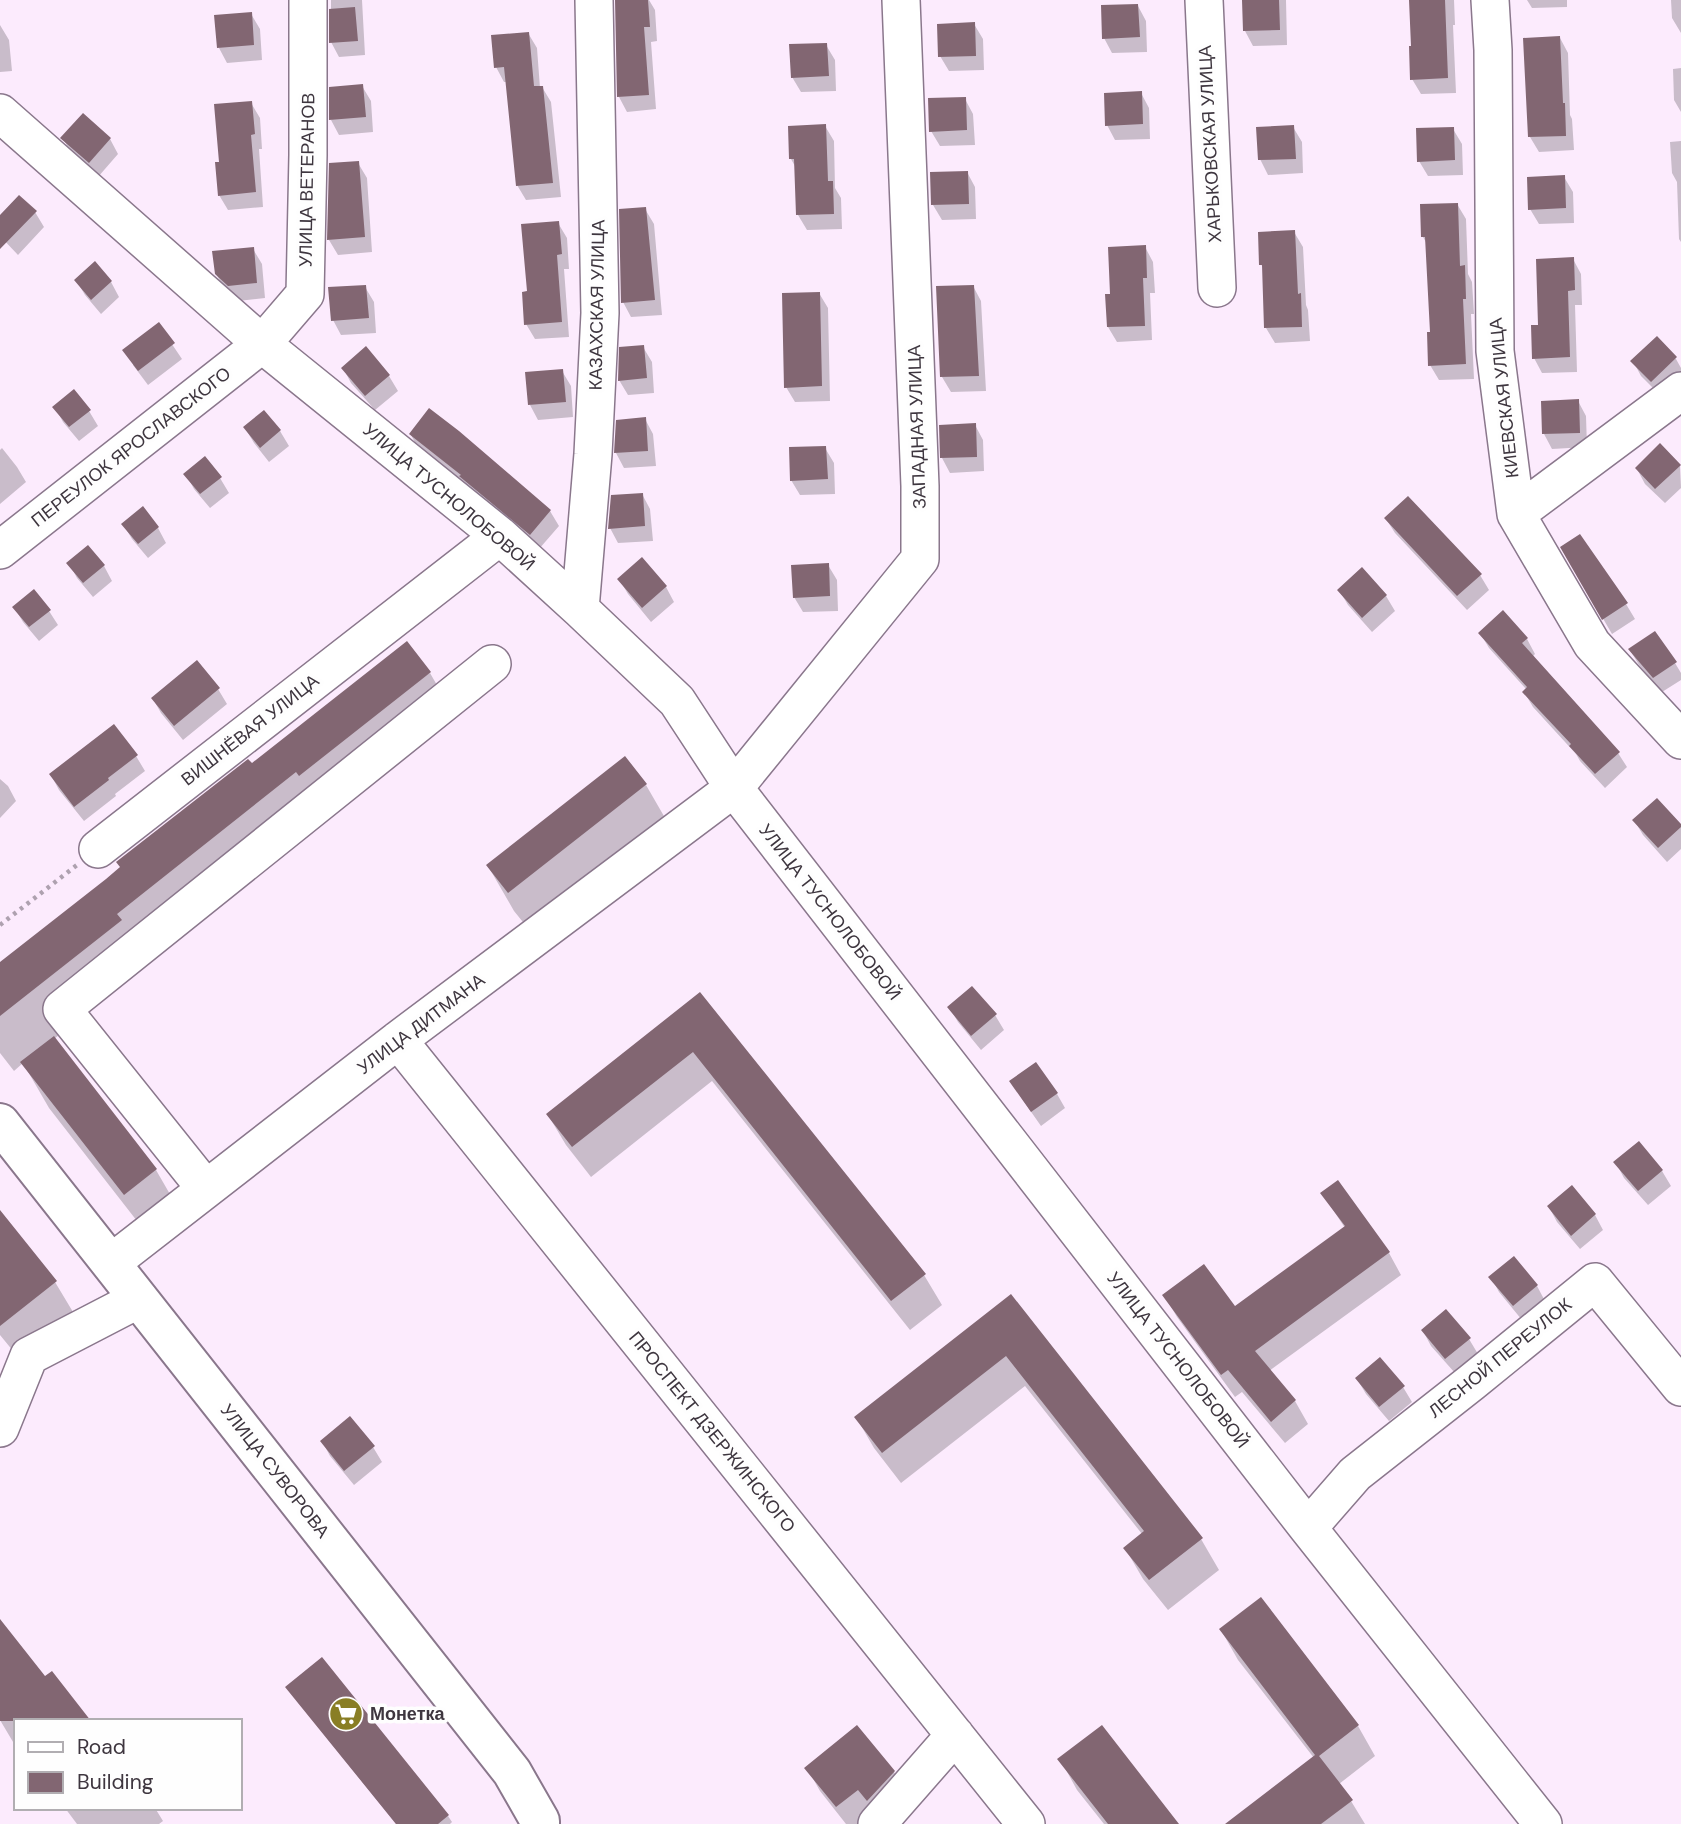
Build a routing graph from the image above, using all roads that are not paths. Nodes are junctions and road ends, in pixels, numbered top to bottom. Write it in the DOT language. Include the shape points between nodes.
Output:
graph roads {
  1 [pos="308,0"];
  2 [pos="594,0"];
  3 [pos="901,0"];
  4 [pos="1203,0"];
  5 [pos="1490,0"];
  6 [pos="5,127"];
  7 [pos="1217,288"];
  8 [pos="262,344"];
  9 [pos="1681,391"];
  10 [pos="1516,514"];
  11 [pos="499,536"];
  12 [pos="0,550"];
  13 [pos="580,609"];
  14 [pos="492,664"];
  15 [pos="1681,740"];
  16 [pos="734,788"];
  17 [pos="98,849"];
  18 [pos="398,1040"];
  19 [pos="0,1122"];
  20 [pos="206,1189"];
  21 [pos="111,1263"];
  22 [pos="139,1299"];
  23 [pos="1681,1387"];
  24 [pos="0,1428"];
  25 [pos="1308,1528"];
  26 [pos="955,1735"];
  27 [pos="540,1824"];
  28 [pos="877,1824"];
  29 [pos="1026,1824"];
  30 [pos="1543,1824"];
  1 -- 8 [label="street, УЛИЦА ВЕТЕРАНОВ" via="305,295"];
  2 -- 13 [label="street, КАЗАХСКАЯ УЛИЦА" via="600,313"];
  3 -- 16 [label="street, ЗАПАДНАЯ УЛИЦА" via="920,559"];
  4 -- 7 [label="street, ХАРЬКОВСКАЯ УЛИЦА"];
  5 -- 10 [label="street, КИЕВСКАЯ УЛИЦА" via="1495,351"];
  6 -- 8 [label="street, УЛИЦА ТУСНОЛОБОВОЙ"];
  8 -- 11 [label="street, УЛИЦА ТУСНОЛОБОВОЙ"];
  8 -- 12 [label="street, ПЕРЕУЛОК ЯРОСЛАВСКОГО"];
  9 -- 10 [label="street"];
  10 -- 15 [label="street, КИЕВСКАЯ УЛИЦА" via="1592,644"];
  11 -- 13 [label="street, УЛИЦА ТУСНОЛОБОВОЙ"];
  11 -- 17 [label="street, ВИШНЁВАЯ УЛИЦА"];
  13 -- 16 [label="street, УЛИЦА ТУСНОЛОБОВОЙ" via="677,701"];
  14 -- 20 [label="street" via="62,1009"];
  16 -- 18 [label="street, УЛИЦА ДИТМАНА"];
  16 -- 25 [label="street, УЛИЦА ТУСНОЛОБОВОЙ"];
  18 -- 20 [label="street, УЛИЦА ДИТМАНА"];
  18 -- 26 [label="street, ПРОСПЕКТ ДЗЕРЖИНСКОГО"];
  19 -- 21 [label="main road, УЛИЦА СУВОРОВА"];
  20 -- 21 [label="street, УЛИЦА ДИТМАНА"];
  21 -- 22 [label="main road, УЛИЦА СУВОРОВА"];
  22 -- 24 [label="street" via="29,1356"];
  22 -- 27 [label="main road, УЛИЦА СУВОРОВА" via="512,1772"];
  23 -- 25 [label="street, ЛЕСНОЙ ПЕРЕУЛОК" via="1595,1282 1355,1474"];
  25 -- 30 [label="street, УЛИЦА ТУСНОЛОБОВОЙ"];
  26 -- 28 [label="street"];
  26 -- 29 [label="street, ПРОСПЕКТ ДЗЕРЖИНСКОГО"];
}
